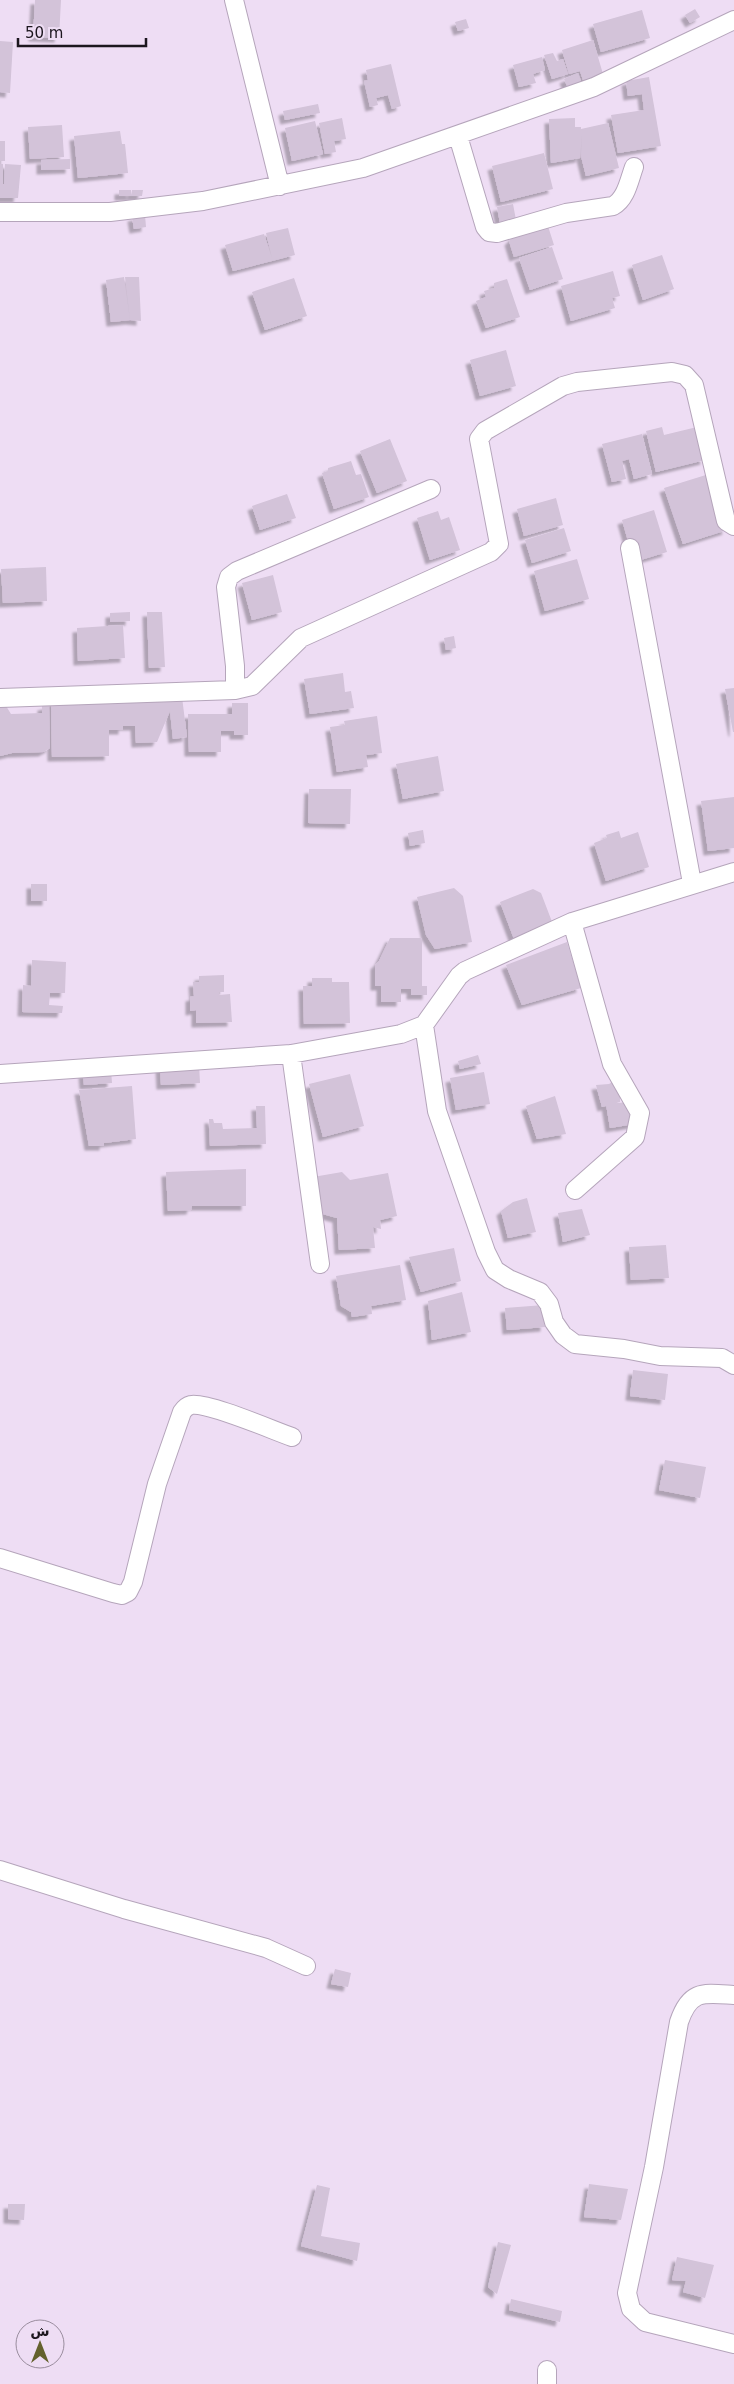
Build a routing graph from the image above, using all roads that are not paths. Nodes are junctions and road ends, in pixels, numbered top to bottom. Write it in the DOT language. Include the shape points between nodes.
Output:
graph roads {
  1 [pos="234,0"];
  2 [pos="734,20"];
  3 [pos="458,136"];
  4 [pos="634,167"];
  5 [pos="280,186"];
  6 [pos="0,212"];
  7 [pos="431,489"];
  8 [pos="734,526"];
  9 [pos="630,548"];
  10 [pos="235,690"];
  11 [pos="0,698"];
  12 [pos="734,872"];
  13 [pos="692,883"];
  14 [pos="572,922"];
  15 [pos="424,1025"];
  16 [pos="291,1054"];
  17 [pos="0,1074"];
  18 [pos="575,1190"];
  19 [pos="320,1264"];
  20 [pos="734,1365"];
  21 [pos="292,1438"];
  22 [pos="0,1558"];
  23 [pos="0,1870"];
  24 [pos="306,1966"];
  25 [pos="734,1995"];
  26 [pos="734,2344"];
  1 -- 5 [label="street"];
  2 -- 3 [label="street" via="594,87"];
  3 -- 4 [label="street" via="484,227 489,232 497,233 566,213 620,203"];
  3 -- 5 [label="street" via="363,168"];
  5 -- 6 [label="street" via="203,201 110,212"];
  7 -- 10 [label="street" via="229,577 226,587"];
  8 -- 10 [label="street" via="726,521 694,385 686,375 649,373 563,386 484,431 479,439 499,544 497,548 301,638 252,686"];
  9 -- 13 [label="street"];
  10 -- 11 [label="street"];
  12 -- 13 [label="street"];
  13 -- 14 [label="street"];
  14 -- 15 [label="street" via="466,971"];
  14 -- 18 [label="street" via="612,1064 640,1113 635,1137"];
  15 -- 16 [label="street" via="401,1034"];
  15 -- 20 [label="street" via="437,1111 495,1270 540,1292 554,1322 575,1344 660,1356 722,1358"];
  16 -- 17 [label="street"];
  16 -- 19 [label="street"];
  21 -- 22 [label="street" via="206,1407 191,1405 185,1408 157,1484 133,1582 128,1592 122,1595"];
  23 -- 24 [label="street" via="124,1909 266,1948"];
  25 -- 26 [label="street" via="709,1993 684,2005 628,2293 631,2309 645,2322"];
}
